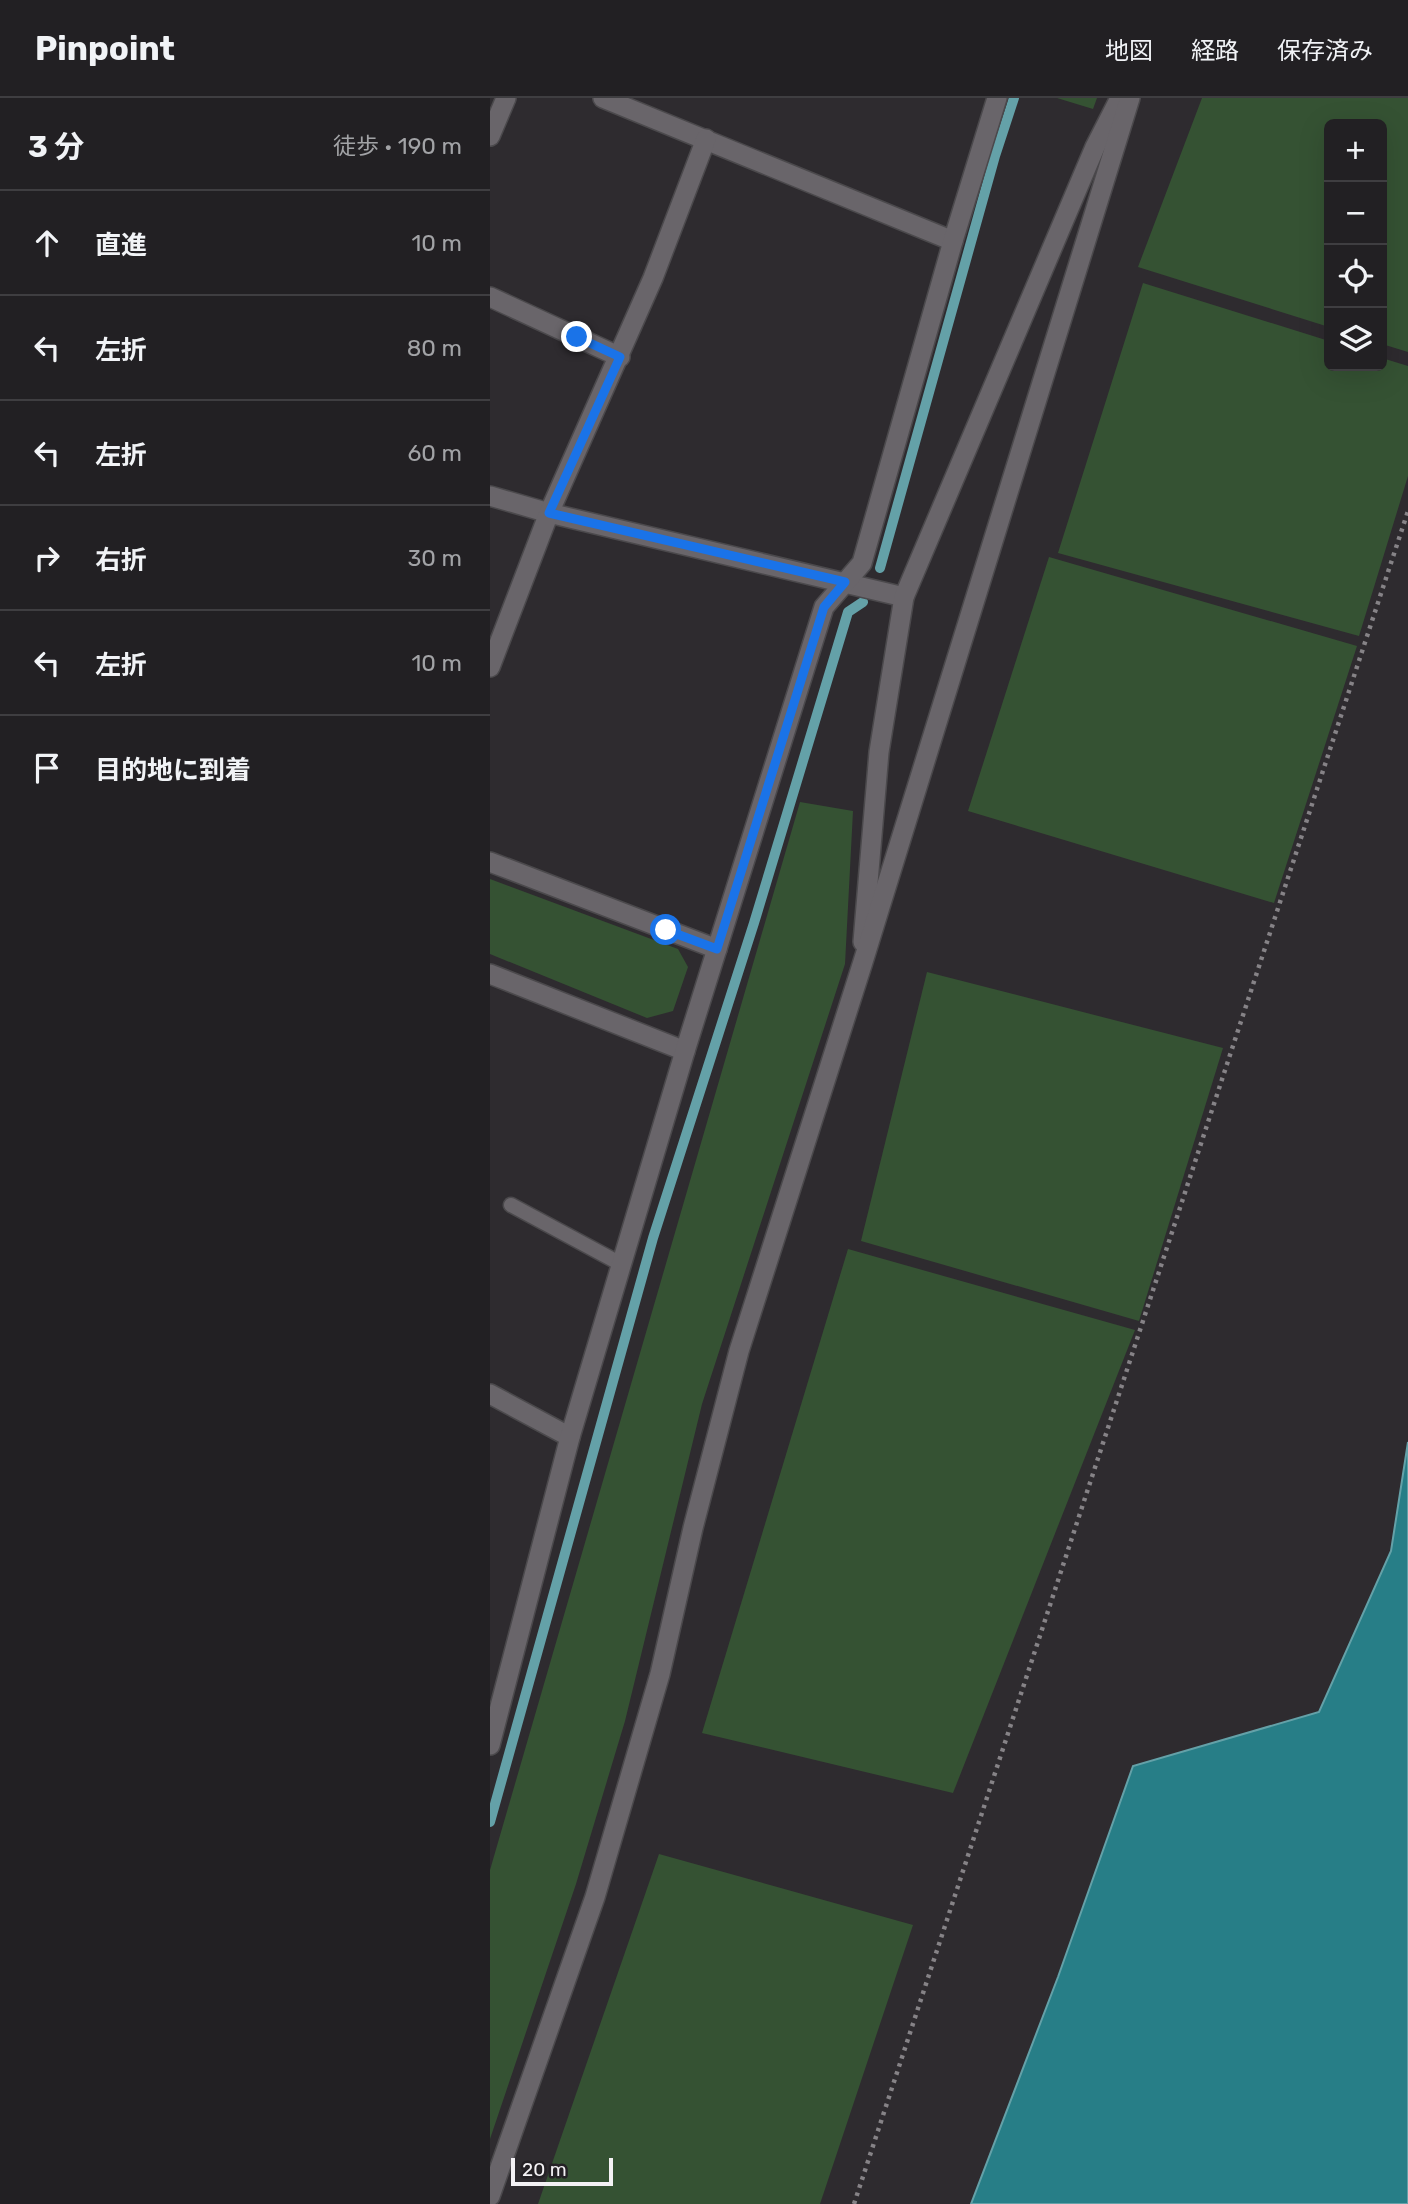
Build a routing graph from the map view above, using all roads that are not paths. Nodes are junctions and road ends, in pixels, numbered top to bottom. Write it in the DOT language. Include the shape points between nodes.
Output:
graph roads {
  1 [pos="506,98"];
  2 [pos="603,98"];
  3 [pos="997,98"];
  4 [pos="1120,98"];
  5 [pos="1130,98"];
  6 [pos="490,136"];
  7 [pos="706,139"];
  8 [pos="953,241"];
  9 [pos="490,297"];
  10 [pos="620,357"];
  11 [pos="490,496"];
  12 [pos="549,513"];
  13 [pos="845,582"];
  14 [pos="904,597"];
  15 [pos="490,667"];
  16 [pos="490,862"];
  17 [pos="717,949"];
  18 [pos="862,965"];
  19 [pos="490,974"];
  20 [pos="685,1051"];
  21 [pos="511,1205"];
  22 [pos="621,1264"];
  23 [pos="490,1394"];
  24 [pos="570,1437"];
  25 [pos="491,1737"];
  26 [pos="490,2196"];
  1 -- 6 [label="street"];
  2 -- 7 [label="street"];
  3 -- 8 [label="street"];
  4 -- 14 [label="street"];
  5 -- 18 [label="street"];
  7 -- 8 [label="street"];
  7 -- 10 [label="street"];
  8 -- 13 [label="street" via="862,563"];
  9 -- 10 [label="street"];
  10 -- 12 [label="street"];
  11 -- 12 [label="street"];
  12 -- 13 [label="street"];
  12 -- 15 [label="street"];
  13 -- 14 [label="street"];
  13 -- 17 [label="street" via="824,607"];
  14 -- 18 [label="street" via="878,752"];
  16 -- 17 [label="street"];
  17 -- 20 [label="street"];
  18 -- 26 [label="street" via="739,1352 660,1674 595,1896"];
  19 -- 20 [label="street"];
  20 -- 22 [label="street"];
  21 -- 22 [label="lane"];
  22 -- 24 [label="street"];
  23 -- 24 [label="street"];
  24 -- 25 [label="street"];
}
